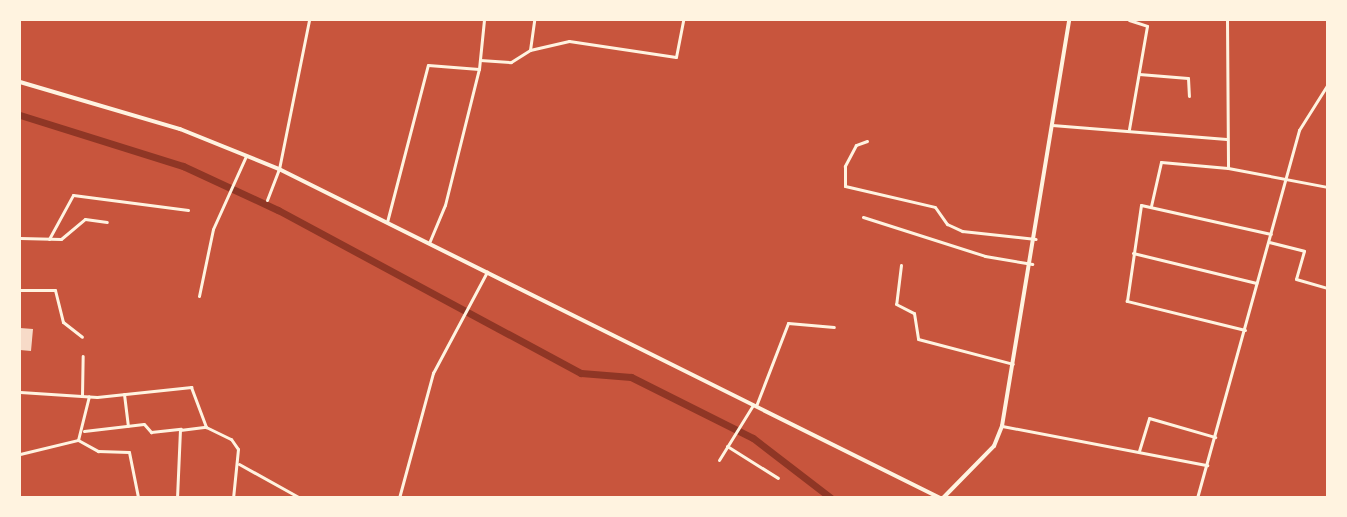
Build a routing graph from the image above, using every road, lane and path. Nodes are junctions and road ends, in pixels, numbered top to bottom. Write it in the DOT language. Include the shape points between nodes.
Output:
graph roads {
  1 [pos="309,20"];
  2 [pos="484,20"];
  3 [pos="534,20"];
  4 [pos="682,20"];
  5 [pos="1069,20"];
  6 [pos="1129,20"];
  7 [pos="1227,20"];
  8 [pos="530,50"];
  9 [pos="480,60"];
  10 [pos="479,69"];
  11 [pos="1138,74"];
  12 [pos="20,82"];
  13 [pos="1328,84"];
  14 [pos="1189,96"];
  15 [pos="1052,125"];
  16 [pos="1129,129"];
  17 [pos="1226,139"];
  18 [pos="867,141"];
  19 [pos="247,154"];
  20 [pos="1228,168"];
  21 [pos="279,169"];
  22 [pos="1285,180"];
  23 [pos="1328,187"];
  24 [pos="267,200"];
  25 [pos="1151,206"];
  26 [pos="188,210"];
  27 [pos="863,217"];
  28 [pos="107,222"];
  29 [pos="387,222"];
  30 [pos="1270,234"];
  31 [pos="20,238"];
  32 [pos="49,239"];
  33 [pos="1036,239"];
  34 [pos="1268,242"];
  35 [pos="429,243"];
  36 [pos="1133,253"];
  37 [pos="1032,264"];
  38 [pos="901,265"];
  39 [pos="488,272"];
  40 [pos="1257,284"];
  41 [pos="1328,288"];
  42 [pos="20,290"];
  43 [pos="199,296"];
  44 [pos="834,327"];
  45 [pos="1245,330"];
  46 [pos="82,337"];
  47 [pos="83,356"];
  48 [pos="1013,364"];
  49 [pos="20,392"];
  50 [pos="124,394"];
  51 [pos="82,395"];
  52 [pos="89,396"];
  53 [pos="754,405"];
  54 [pos="128,426"];
  55 [pos="1002,426"];
  56 [pos="206,427"];
  57 [pos="181,429"];
  58 [pos="83,432"];
  59 [pos="1215,437"];
  60 [pos="78,440"];
  61 [pos="727,446"];
  62 [pos="1139,451"];
  63 [pos="20,454"];
  64 [pos="719,460"];
  65 [pos="239,464"];
  66 [pos="1207,465"];
  67 [pos="778,478"];
  68 [pos="138,497"];
  69 [pos="152,498"];
  70 [pos="177,498"];
  71 [pos="233,498"];
  72 [pos="300,498"];
  73 [pos="399,498"];
  74 [pos="941,498"];
  75 [pos="1197,498"];
  1 -- 21 [label="street"];
  2 -- 9 [label="street"];
  3 -- 8 [label="street"];
  4 -- 8 [label="street" via="676,57 569,41"];
  5 -- 15 [label="main road"];
  6 -- 11 [label="street" via="1147,26"];
  7 -- 17 [label="street"];
  8 -- 9 [label="street" via="511,62"];
  9 -- 10 [label="street"];
  10 -- 29 [label="street" via="428,65"];
  10 -- 35 [label="street" via="445,205"];
  11 -- 14 [label="street" via="1188,78"];
  11 -- 16 [label="street"];
  12 -- 19 [label="main road"];
  13 -- 22 [label="street" via="1308,107"];
  15 -- 16 [label="street"];
  15 -- 33 [label="main road"];
  16 -- 17 [label="street"];
  17 -- 20 [label="street"];
  18 -- 33 [label="street" via="856,145 845,166 845,186 935,207 947,224 962,231"];
  19 -- 21 [label="main road"];
  19 -- 43 [label="street" via="213,229"];
  20 -- 22 [label="street"];
  20 -- 25 [label="street" via="1161,162"];
  21 -- 24 [label="street"];
  21 -- 29 [label="main road"];
  22 -- 23 [label="street"];
  22 -- 30 [label="street"];
  25 -- 30 [label="street"];
  25 -- 36 [label="street" via="1141,204"];
  26 -- 32 [label="street" via="73,195"];
  27 -- 37 [label="street" via="985,256"];
  28 -- 32 [label="street" via="85,219 61,239"];
  29 -- 35 [label="main road"];
  30 -- 34 [label="street"];
  31 -- 32 [label="street"];
  33 -- 37 [label="main road"];
  34 -- 40 [label="street"];
  34 -- 41 [label="street" via="1304,251 1296,279"];
  35 -- 39 [label="main road"];
  36 -- 40 [label="street"];
  36 -- 45 [label="street" via="1129,303"];
  37 -- 48 [label="main road"];
  38 -- 48 [label="street" via="896,304 914,313 918,339"];
  39 -- 53 [label="main road"];
  39 -- 73 [label="street" via="433,373"];
  40 -- 45 [label="street"];
  42 -- 46 [label="street" via="55,290 63,322"];
  44 -- 53 [label="street" via="788,322"];
  45 -- 59 [label="street"];
  47 -- 51 [label="street"];
  48 -- 55 [label="main road"];
  49 -- 51 [label="street"];
  50 -- 52 [label="street"];
  50 -- 54 [label="street"];
  50 -- 56 [label="street" via="190,387 198,395"];
  51 -- 52 [label="street"];
  52 -- 58 [label="street"];
  53 -- 61 [label="street"];
  53 -- 74 [label="main road"];
  54 -- 57 [label="street" via="145,424 152,432"];
  54 -- 58 [label="street"];
  55 -- 62 [label="street"];
  55 -- 74 [label="main road" via="994,446"];
  56 -- 57 [label="street"];
  56 -- 65 [label="street" via="234,442"];
  57 -- 70 [label="street"];
  58 -- 60 [label="street"];
  59 -- 62 [label="street" via="1149,418"];
  59 -- 66 [label="street"];
  60 -- 63 [label="street"];
  60 -- 68 [label="street" via="98,451 129,452"];
  61 -- 64 [label="street"];
  61 -- 67 [label="street"];
  62 -- 66 [label="street"];
  65 -- 71 [label="street"];
  65 -- 72 [label="street"];
  66 -- 75 [label="street"];
  68 -- 69 [label="street"];
}
